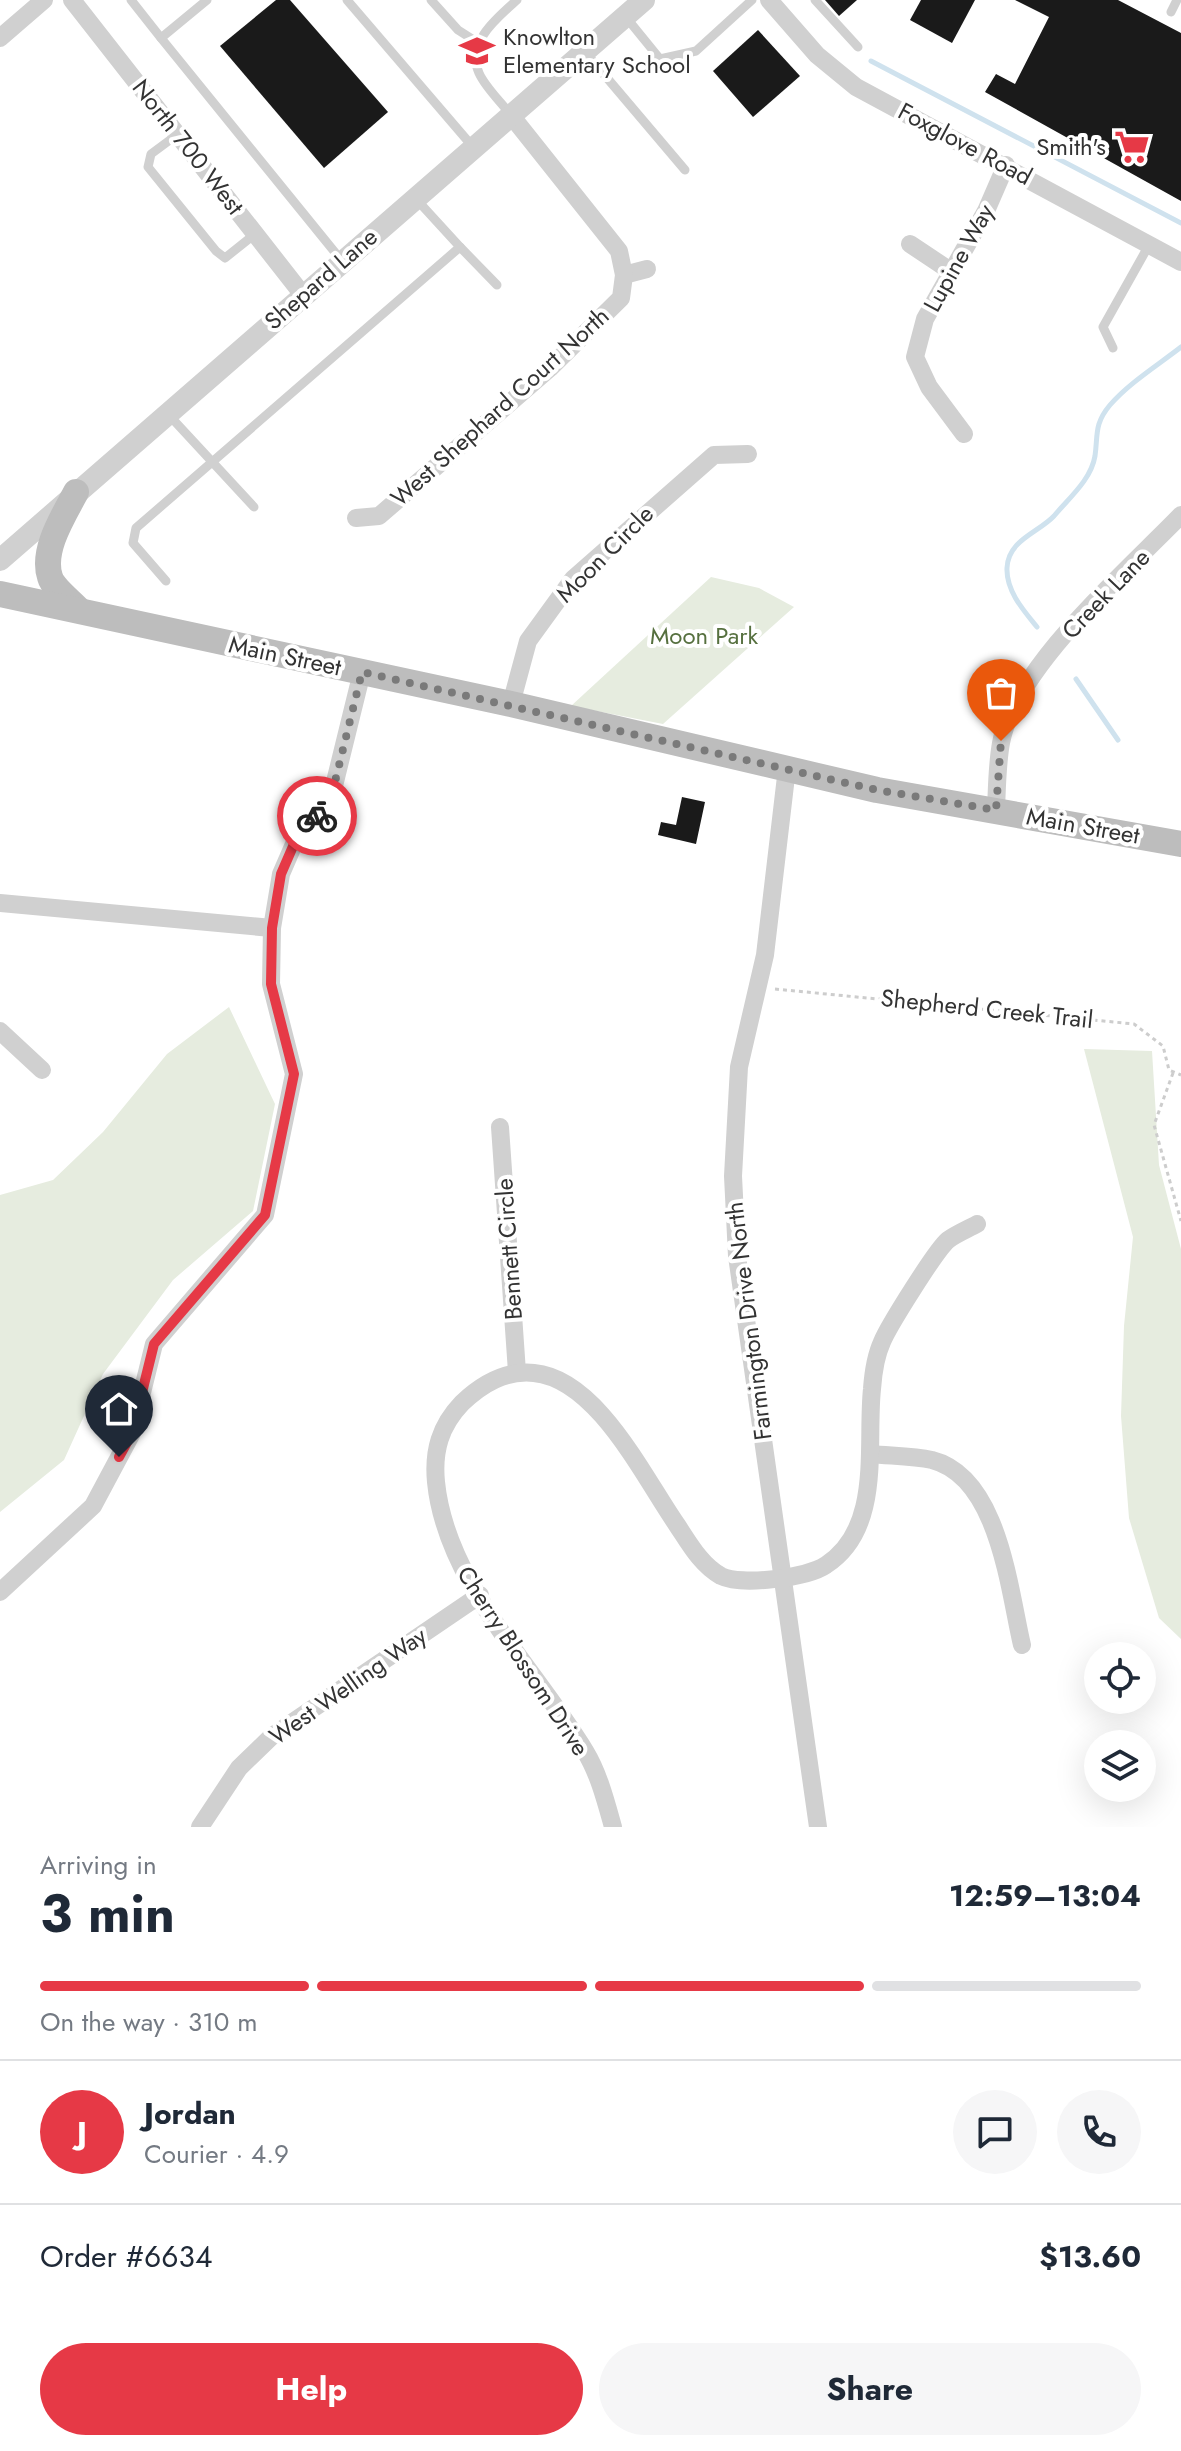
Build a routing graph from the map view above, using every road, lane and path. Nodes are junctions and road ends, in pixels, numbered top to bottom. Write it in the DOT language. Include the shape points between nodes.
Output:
graph roads {
  1 [pos="44,0"];
  2 [pos="72,0"];
  3 [pos="131,0"];
  4 [pos="207,0"];
  5 [pos="347,0"];
  6 [pos="431,0"];
  7 [pos="517,0"];
  8 [pos="644,0"];
  9 [pos="752,0"];
  10 [pos="769,0"];
  11 [pos="815,0"];
  12 [pos="1177,0"];
  13 [pos="1171,12"];
  14 [pos="625,16"];
  15 [pos="0,38"];
  16 [pos="161,38"];
  17 [pos="480,44"];
  18 [pos="858,47"];
  19 [pos="585,52"];
  20 [pos="510,114"];
  21 [pos="178,134"];
  22 [pos="473,147"];
  23 [pos="1006,165"];
  24 [pos="685,170"];
  25 [pos="415,197"];
  26 [pos="255,234"];
  27 [pos="910,244"];
  28 [pos="1149,245"];
  29 [pos="460,247"];
  30 [pos="342,261"];
  31 [pos="1181,262"];
  32 [pos="647,269"];
  33 [pos="949,270"];
  34 [pos="624,275"];
  35 [pos="497,285"];
  36 [pos="303,295"];
  37 [pos="1113,348"];
  38 [pos="167,413"];
  39 [pos="964,434"];
  40 [pos="748,454"];
  41 [pos="214,462"];
  42 [pos="76,492"];
  43 [pos="254,507"];
  44 [pos="1181,515"];
  45 [pos="356,518"];
  46 [pos="0,560"];
  47 [pos="166,581"];
  48 [pos="0,594"];
  49 [pos="79,610"];
  50 [pos="362,672"];
  51 [pos="511,704"];
  52 [pos="787,768"];
  53 [pos="996,810"];
  54 [pos="1181,844"];
  55 [pos="0,903"];
  56 [pos="272,928"];
  57 [pos="775,989"];
  58 [pos="0,1031"];
  59 [pos="42,1070"];
  60 [pos="1173,1073"];
  61 [pos="1181,1075"];
  62 [pos="500,1127"];
  63 [pos="1181,1221"];
  64 [pos="977,1224"];
  65 [pos="517,1372"];
  66 [pos="871,1454"];
  67 [pos="782,1577"];
  68 [pos="0,1592"];
  69 [pos="480,1595"];
  70 [pos="1022,1645"];
  71 [pos="200,1827"];
  72 [pos="613,1827"];
  73 [pos="818,1827"];
  1 -- 15 [label="street"];
  2 -- 21 [label="street, North 700 West"];
  3 -- 16 [label="lane"];
  4 -- 16 [label="lane"];
  5 -- 22 [label="lane"];
  6 -- 17 [label="lane" via="458,30"];
  7 -- 17 [label="lane" via="489,25"];
  8 -- 14 [label="street, Shepard Lane"];
  9 -- 14 [label="lane" via="696,51 660,59"];
  10 -- 23 [label="street, Foxglove Road" via="817,55 856,87"];
  11 -- 18 [label="lane"];
  12 -- 13 [label="lane"];
  14 -- 19 [label="street, Shepard Lane"];
  16 -- 30 [label="lane"];
  17 -- 20 [label="lane" via="478,73"];
  19 -- 20 [label="street, Shepard Lane"];
  19 -- 24 [label="lane"];
  20 -- 22 [label="street, Shepard Lane"];
  20 -- 34 [label="street" via="619,251"];
  21 -- 26 [label="street, North 700 West"];
  21 -- 26 [label="lane" via="151,154 148,167 225,258"];
  22 -- 25 [label="street, Shepard Lane"];
  23 -- 28 [label="street, Foxglove Road"];
  23 -- 33 [label="street, Lupine Way" via="986,211"];
  25 -- 29 [label="lane"];
  25 -- 30 [label="street, Shepard Lane"];
  26 -- 36 [label="street, North 700 West"];
  27 -- 33 [label="street"];
  28 -- 31 [label="street, Foxglove Road"];
  28 -- 37 [label="lane" via="1103,327"];
  29 -- 35 [label="lane"];
  29 -- 41 [label="lane"];
  30 -- 36 [label="street, Shepard Lane"];
  32 -- 34 [label="street"];
  33 -- 39 [label="street, Lupine Way" via="925,319 915,357 929,387"];
  34 -- 45 [label="street, West Shephard Court North" via="621,298 550,368 379,516"];
  36 -- 38 [label="street, Shepard Lane"];
  38 -- 41 [label="lane"];
  38 -- 42 [label="street, Shepard Lane"];
  40 -- 51 [label="street, Moon Circle" via="714,455 573,579 528,641"];
  41 -- 43 [label="lane"];
  41 -- 47 [label="lane" via="132,534 133,543"];
  42 -- 46 [label="street, Shepard Lane"];
  42 -- 49 [label="main road" via="51,548 49,571 50,579"];
  44 -- 53 [label="street, Creek Lane" via="1026,684 1001,741"];
  48 -- 49 [label="main road, Main Street"];
  49 -- 50 [label="main road, Main Street"];
  50 -- 51 [label="main road, Main Street"];
  50 -- 56 [label="street" via="331,798 294,844 281,874"];
  51 -- 52 [label="main road, Main Street"];
  52 -- 53 [label="main road, Main Street"];
  52 -- 67 [label="street, Farmington Drive North" via="765,955 739,1067 733,1176 737,1256"];
  53 -- 54 [label="main road, Main Street"];
  55 -- 56 [label="street"];
  56 -- 68 [label="street" via="271,984 294,1074 265,1215 154,1344 132,1433 93,1506"];
  57 -- 60 [label="path, Shepherd Creek Trail" via="1134,1024 1163,1046"];
  58 -- 59 [label="street"];
  60 -- 61 [label="path"];
  60 -- 63 [label="path" via="1154,1125"];
  62 -- 65 [label="street, Bennett Circle"];
  64 -- 66 [label="street, Cherry Blossom Drive" via="946,1241 882,1342 872,1388"];
  65 -- 67 [label="street, Cherry Blossom Drive" via="547,1374 574,1386 597,1408 697,1555 720,1575 741,1582"];
  65 -- 69 [label="street, Cherry Blossom Drive" via="480,1386 445,1421 434,1460 438,1503 455,1559"];
  66 -- 67 [label="street, Cherry Blossom Drive" via="864,1510 849,1540 825,1566"];
  66 -- 70 [label="street" via="934,1461 977,1493 991,1517"];
  67 -- 73 [label="street, Farmington Drive North"];
  69 -- 71 [label="street, West Welling Way" via="271,1737 239,1768"];
  69 -- 72 [label="street, Cherry Blossom Drive" via="587,1754"];
}
